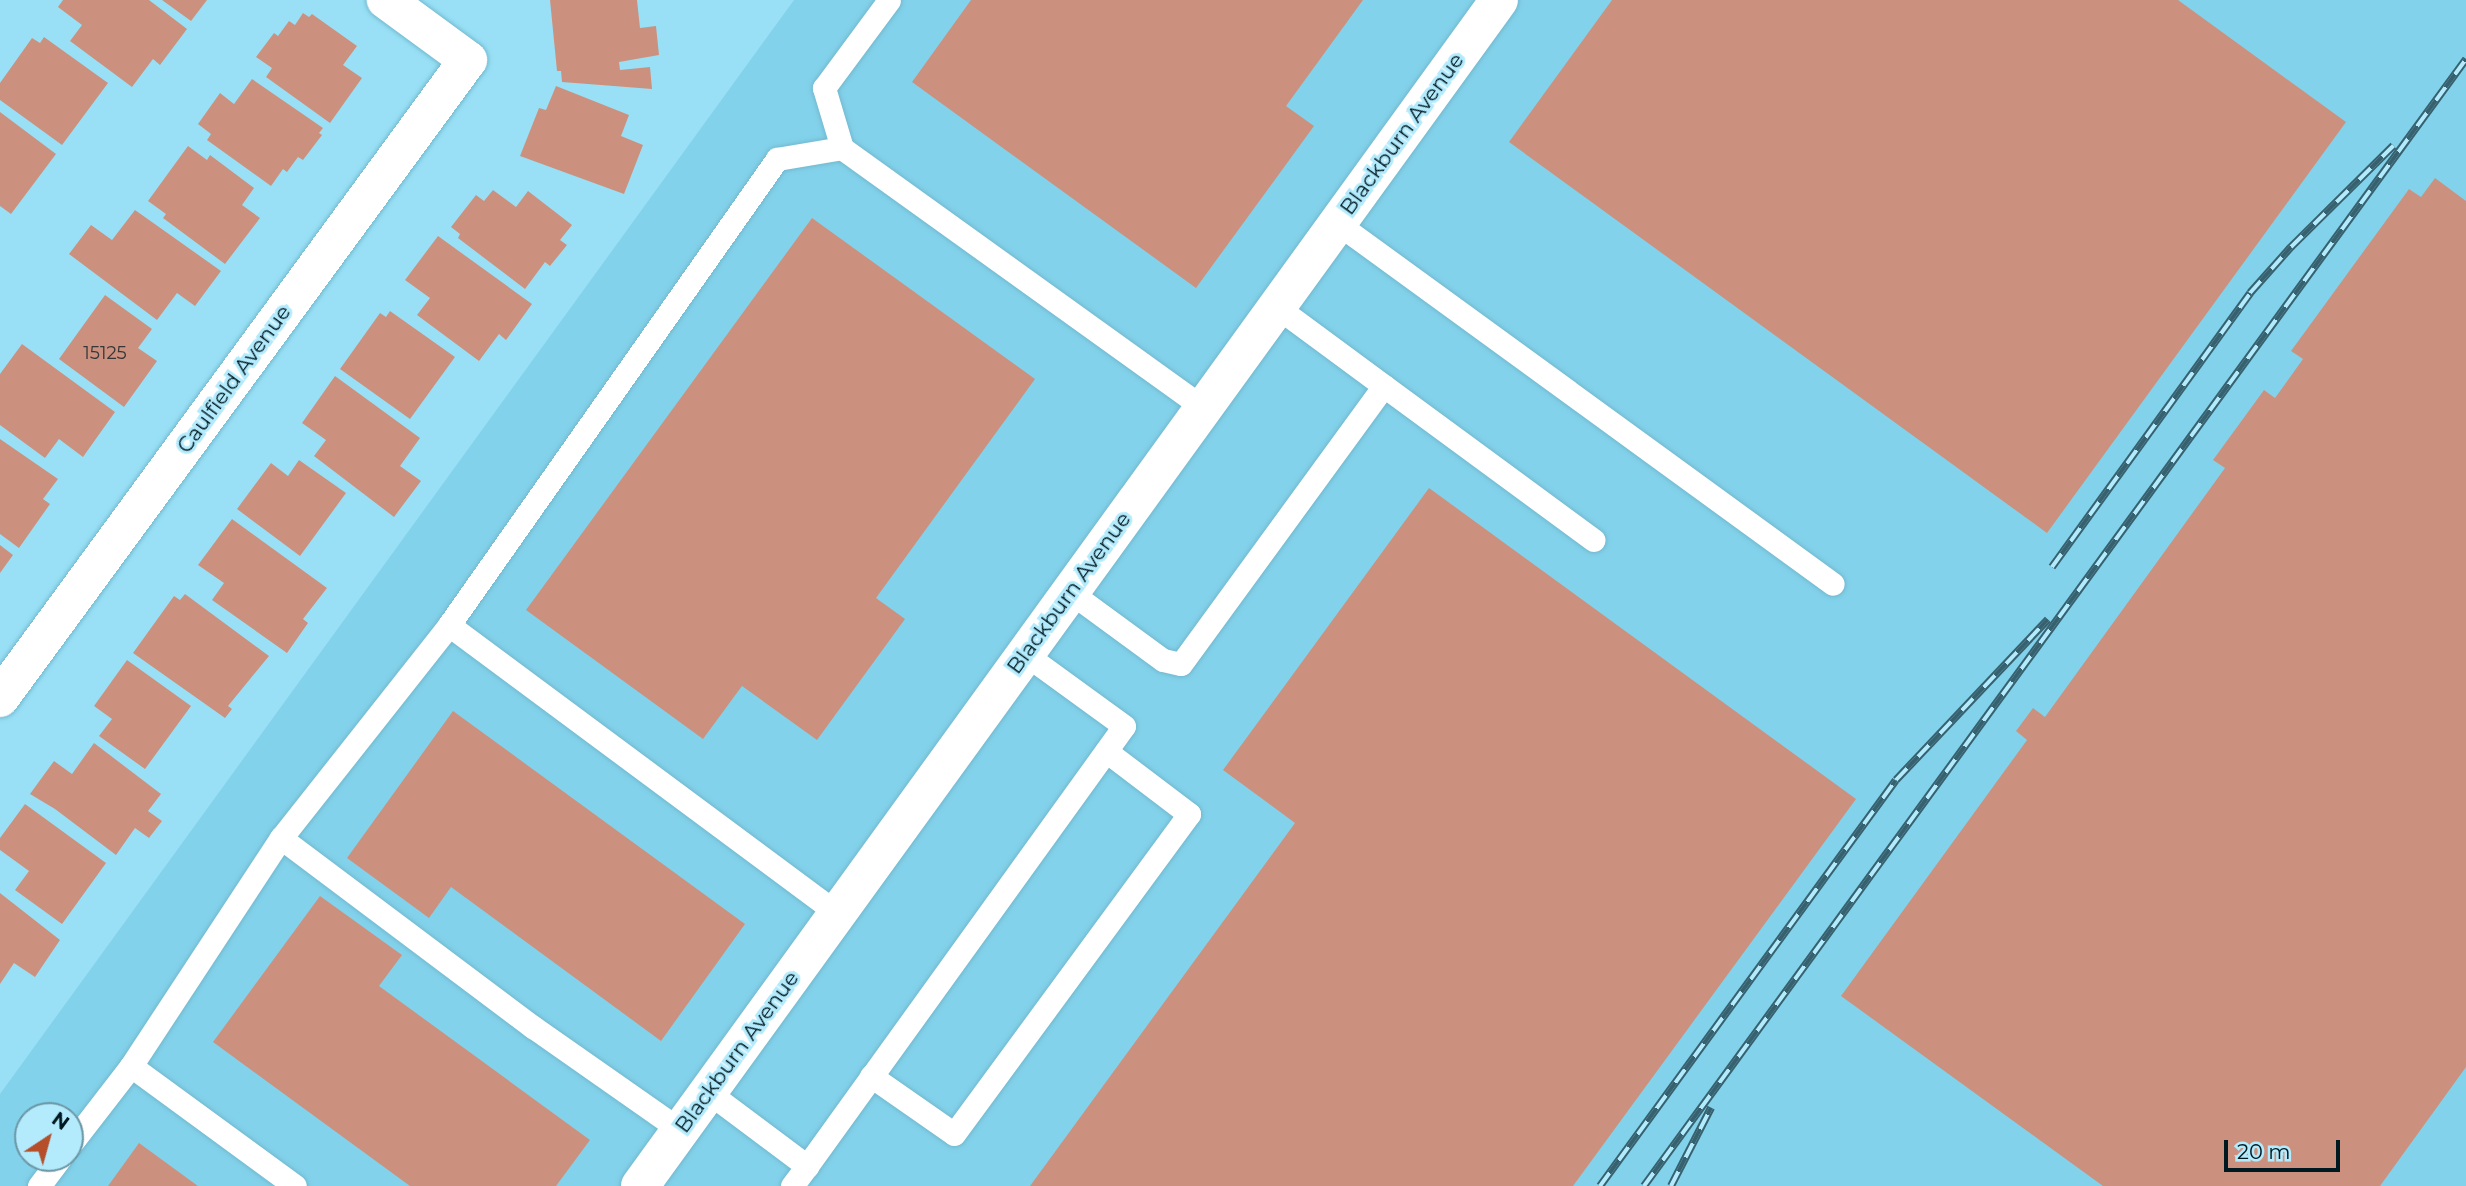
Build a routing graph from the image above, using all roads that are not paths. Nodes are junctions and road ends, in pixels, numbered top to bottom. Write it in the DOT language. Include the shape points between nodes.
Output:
graph roads {
  1 [pos="386,0"];
  2 [pos="888,0"];
  3 [pos="1499,0"];
  4 [pos="842,148"];
  5 [pos="1337,223"];
  6 [pos="1277,307"];
  7 [pos="1384,386"];
  8 [pos="1204,408"];
  9 [pos="1594,540"];
  10 [pos="1833,584"];
  11 [pos="1069,592"];
  12 [pos="449,625"];
  13 [pos="1025,654"];
  14 [pos="0,698"];
  15 [pos="1106,751"];
  16 [pos="281,838"];
  17 [pos="837,914"];
  18 [pos="131,1066"];
  19 [pos="871,1076"];
  20 [pos="708,1092"];
  21 [pos="84,1127"];
  22 [pos="680,1130"];
  23 [pos="807,1166"];
  24 [pos="295,1186"];
  25 [pos="640,1186"];
  26 [pos="792,1186"];
  1 -- 14 [label="street, Caulfield Avenue" via="467,60"];
  2 -- 4 [label="lane" via="824,88"];
  3 -- 5 [label="street, Blackburn Avenue"];
  4 -- 8 [label="lane"];
  4 -- 12 [label="lane" via="777,159"];
  5 -- 6 [label="street, Blackburn Avenue"];
  5 -- 10 [label="lane"];
  6 -- 7 [label="lane"];
  6 -- 8 [label="street, Blackburn Avenue"];
  7 -- 9 [label="lane"];
  7 -- 11 [label="lane" via="1181,664 1163,660"];
  8 -- 11 [label="street, Blackburn Avenue"];
  11 -- 13 [label="street, Blackburn Avenue"];
  12 -- 16 [label="lane"];
  12 -- 17 [label="lane"];
  13 -- 15 [label="lane" via="1124,726"];
  13 -- 17 [label="street, Blackburn Avenue"];
  15 -- 19 [label="lane"];
  15 -- 19 [label="lane" via="1189,814 954,1134"];
  16 -- 18 [label="lane"];
  16 -- 22 [label="lane" via="533,1027"];
  17 -- 20 [label="street, Blackburn Avenue"];
  18 -- 21 [label="lane"];
  18 -- 24 [label="lane"];
  19 -- 23 [label="lane"];
  20 -- 22 [label="street, Blackburn Avenue"];
  20 -- 23 [label="lane"];
  22 -- 25 [label="street, Blackburn Avenue"];
  23 -- 26 [label="lane"];
}
